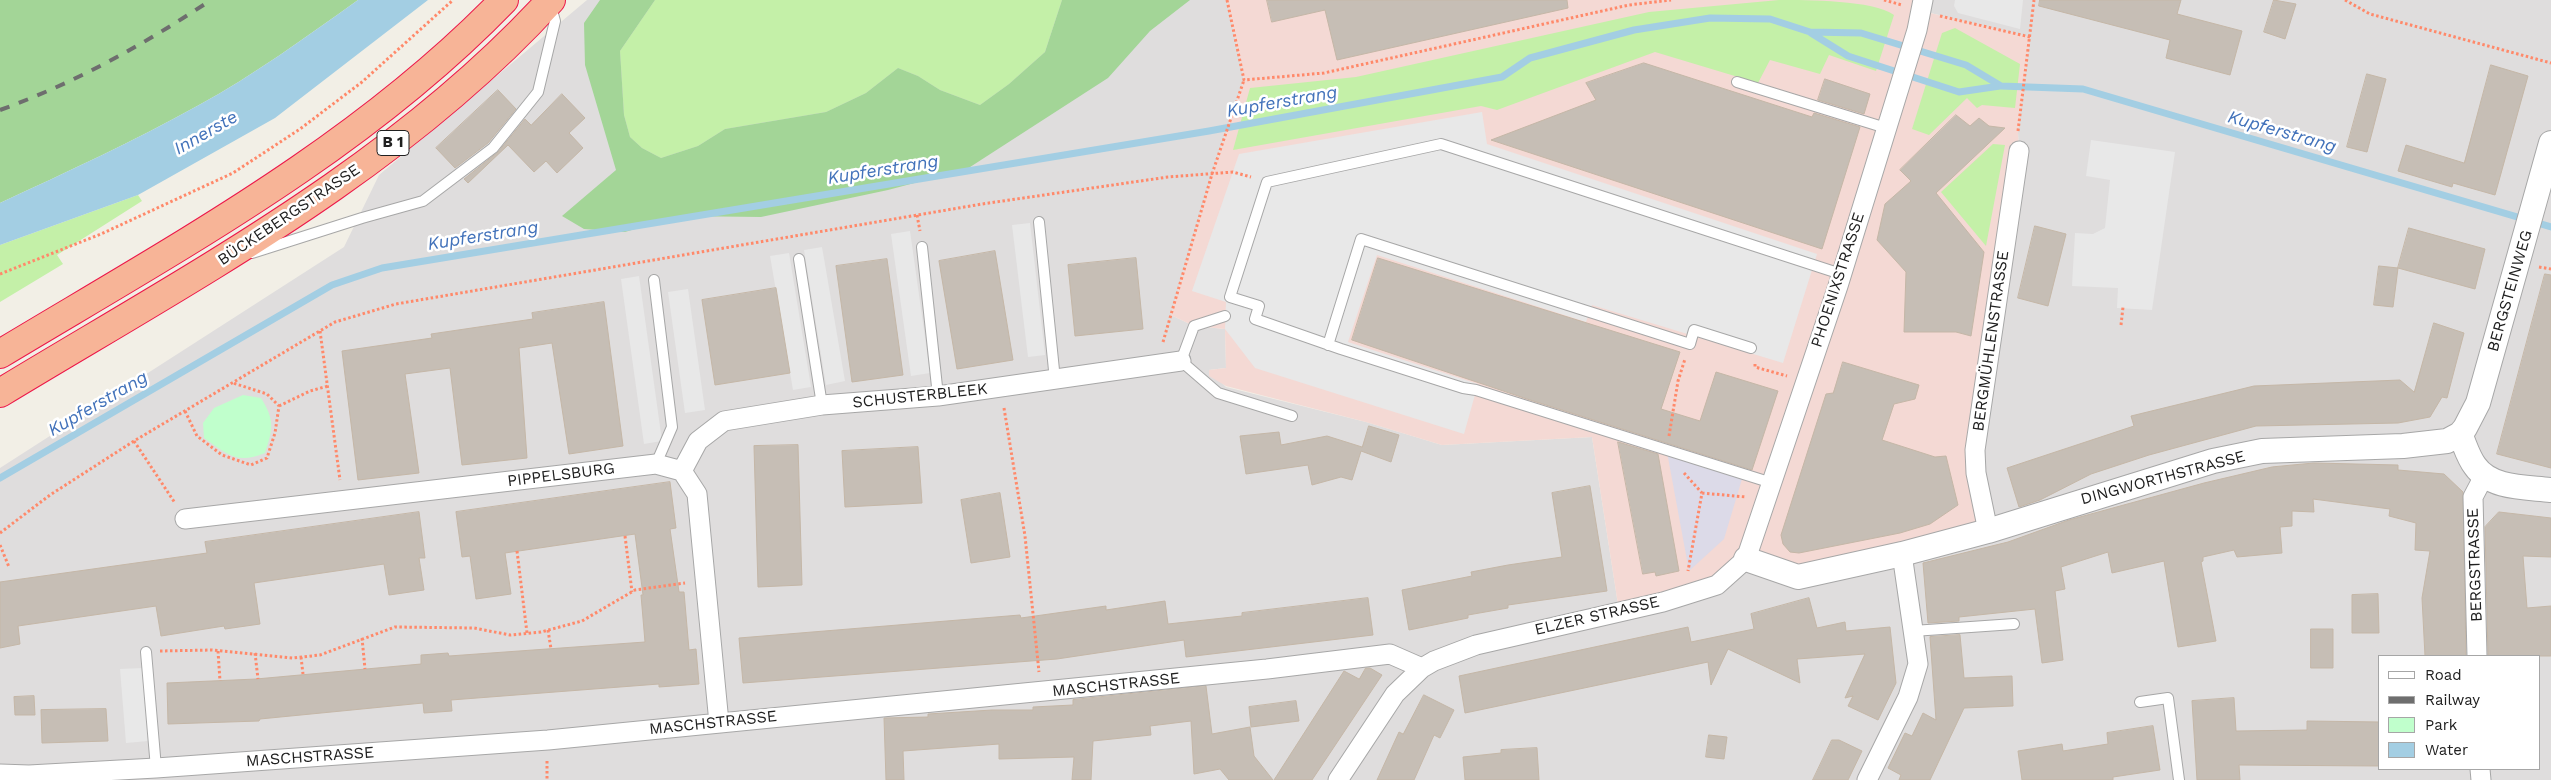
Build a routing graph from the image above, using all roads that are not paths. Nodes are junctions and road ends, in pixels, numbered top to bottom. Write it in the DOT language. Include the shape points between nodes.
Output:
graph roads {
  1 [pos="504,0"];
  2 [pos="1923,0"];
  3 [pos="550,1"];
  4 [pos="1737,82"];
  5 [pos="1886,128"];
  6 [pos="2018,142"];
  7 [pos="2551,143"];
  8 [pos="1039,222"];
  9 [pos="922,246"];
  10 [pos="799,259"];
  11 [pos="217,264"];
  12 [pos="1841,274"];
  13 [pos="654,280"];
  14 [pos="1225,316"];
  15 [pos="1328,345"];
  16 [pos="1751,348"];
  17 [pos="0,354"];
  18 [pos="1181,361"];
  19 [pos="1056,380"];
  20 [pos="0,393"];
  21 [pos="938,396"];
  22 [pos="822,405"];
  23 [pos="1292,416"];
  24 [pos="2460,434"];
  25 [pos="656,464"];
  26 [pos="682,472"];
  27 [pos="2484,476"];
  28 [pos="1772,483"];
  29 [pos="2551,490"];
  30 [pos="185,519"];
  31 [pos="1988,531"];
  32 [pos="1902,554"];
  33 [pos="1746,558"];
  34 [pos="2014,624"];
  35 [pos="1913,631"];
  36 [pos="146,652"];
  37 [pos="2477,655"];
  38 [pos="1422,668"];
  39 [pos="2140,702"];
  40 [pos="720,722"];
  41 [pos="156,768"];
  42 [pos="0,774"];
  43 [pos="1338,780"];
  44 [pos="1867,780"];
  45 [pos="2179,780"];
  1 -- 17 [label="highway, BÜCKEBERGSTRASSE / B 1" via="445,56 344,139 259,197"];
  2 -- 5 [label="street, PHOENIXSTRASSE" via="1917,30"];
  3 -- 11 [label="highway, BÜCKEBERGSTRASSE / B 1" via="471,79 418,124 369,162"];
  3 -- 11 [label="lane" via="555,21 538,92 493,148 423,201"];
  4 -- 5 [label="lane"];
  5 -- 12 [label="street, PHOENIXSTRASSE"];
  6 -- 31 [label="street, BERGMÜHLENSTRASSE" via="1975,450 1976,473"];
  7 -- 24 [label="street, BERGSTEINWEG" via="2478,403"];
  8 -- 19 [label="lane"];
  9 -- 21 [label="lane"];
  10 -- 22 [label="lane"];
  11 -- 20 [label="highway, BÜCKEBERGSTRASSE / B 1"];
  12 -- 15 [label="lane" via="1441,144 1268,182 1230,297 1259,306 1254,319"];
  12 -- 28 [label="street, PHOENIXSTRASSE"];
  13 -- 25 [label="lane" via="672,427"];
  14 -- 18 [label="lane" via="1194,326"];
  15 -- 16 [label="lane" via="1361,239 1690,344 1694,330"];
  15 -- 28 [label="lane"];
  18 -- 19 [label="street, SCHUSTERBLEEK"];
  18 -- 23 [label="lane" via="1218,393"];
  19 -- 21 [label="street, SCHUSTERBLEEK"];
  21 -- 22 [label="street, SCHUSTERBLEEK"];
  22 -- 26 [label="street, SCHUSTERBLEEK" via="724,421 698,442"];
  24 -- 27 [label="street" via="2474,466"];
  24 -- 31 [label="street, DINGWORTHSTRASSE" via="2424,444 2262,451 2213,460"];
  25 -- 26 [label="street, PIPPELSBURG"];
  25 -- 30 [label="street, PIPPELSBURG"];
  26 -- 40 [label="street" via="697,494"];
  27 -- 29 [label="street" via="2507,485"];
  27 -- 37 [label="street, BERGSTRASSE" via="2473,497"];
  28 -- 33 [label="street, PHOENIXSTRASSE"];
  31 -- 32 [label="street, DINGWORTHSTRASSE"];
  32 -- 33 [label="street" via="1798,577"];
  32 -- 35 [label="street"];
  33 -- 38 [label="street, ELZER STRASSE" via="1718,586 1663,602 1476,645 1450,653"];
  34 -- 35 [label="lane"];
  35 -- 44 [label="street" via="1918,664 1908,697"];
  36 -- 41 [label="lane"];
  38 -- 40 [label="street, MASCHSTRASSE" via="1398,656 1375,655 1267,669"];
  38 -- 43 [label="street, ELZER STRASSE" via="1395,694"];
  39 -- 45 [label="lane" via="2168,698"];
  40 -- 41 [label="street, MASCHSTRASSE" via="548,740"];
  41 -- 42 [label="street, MASCHSTRASSE"];
}
